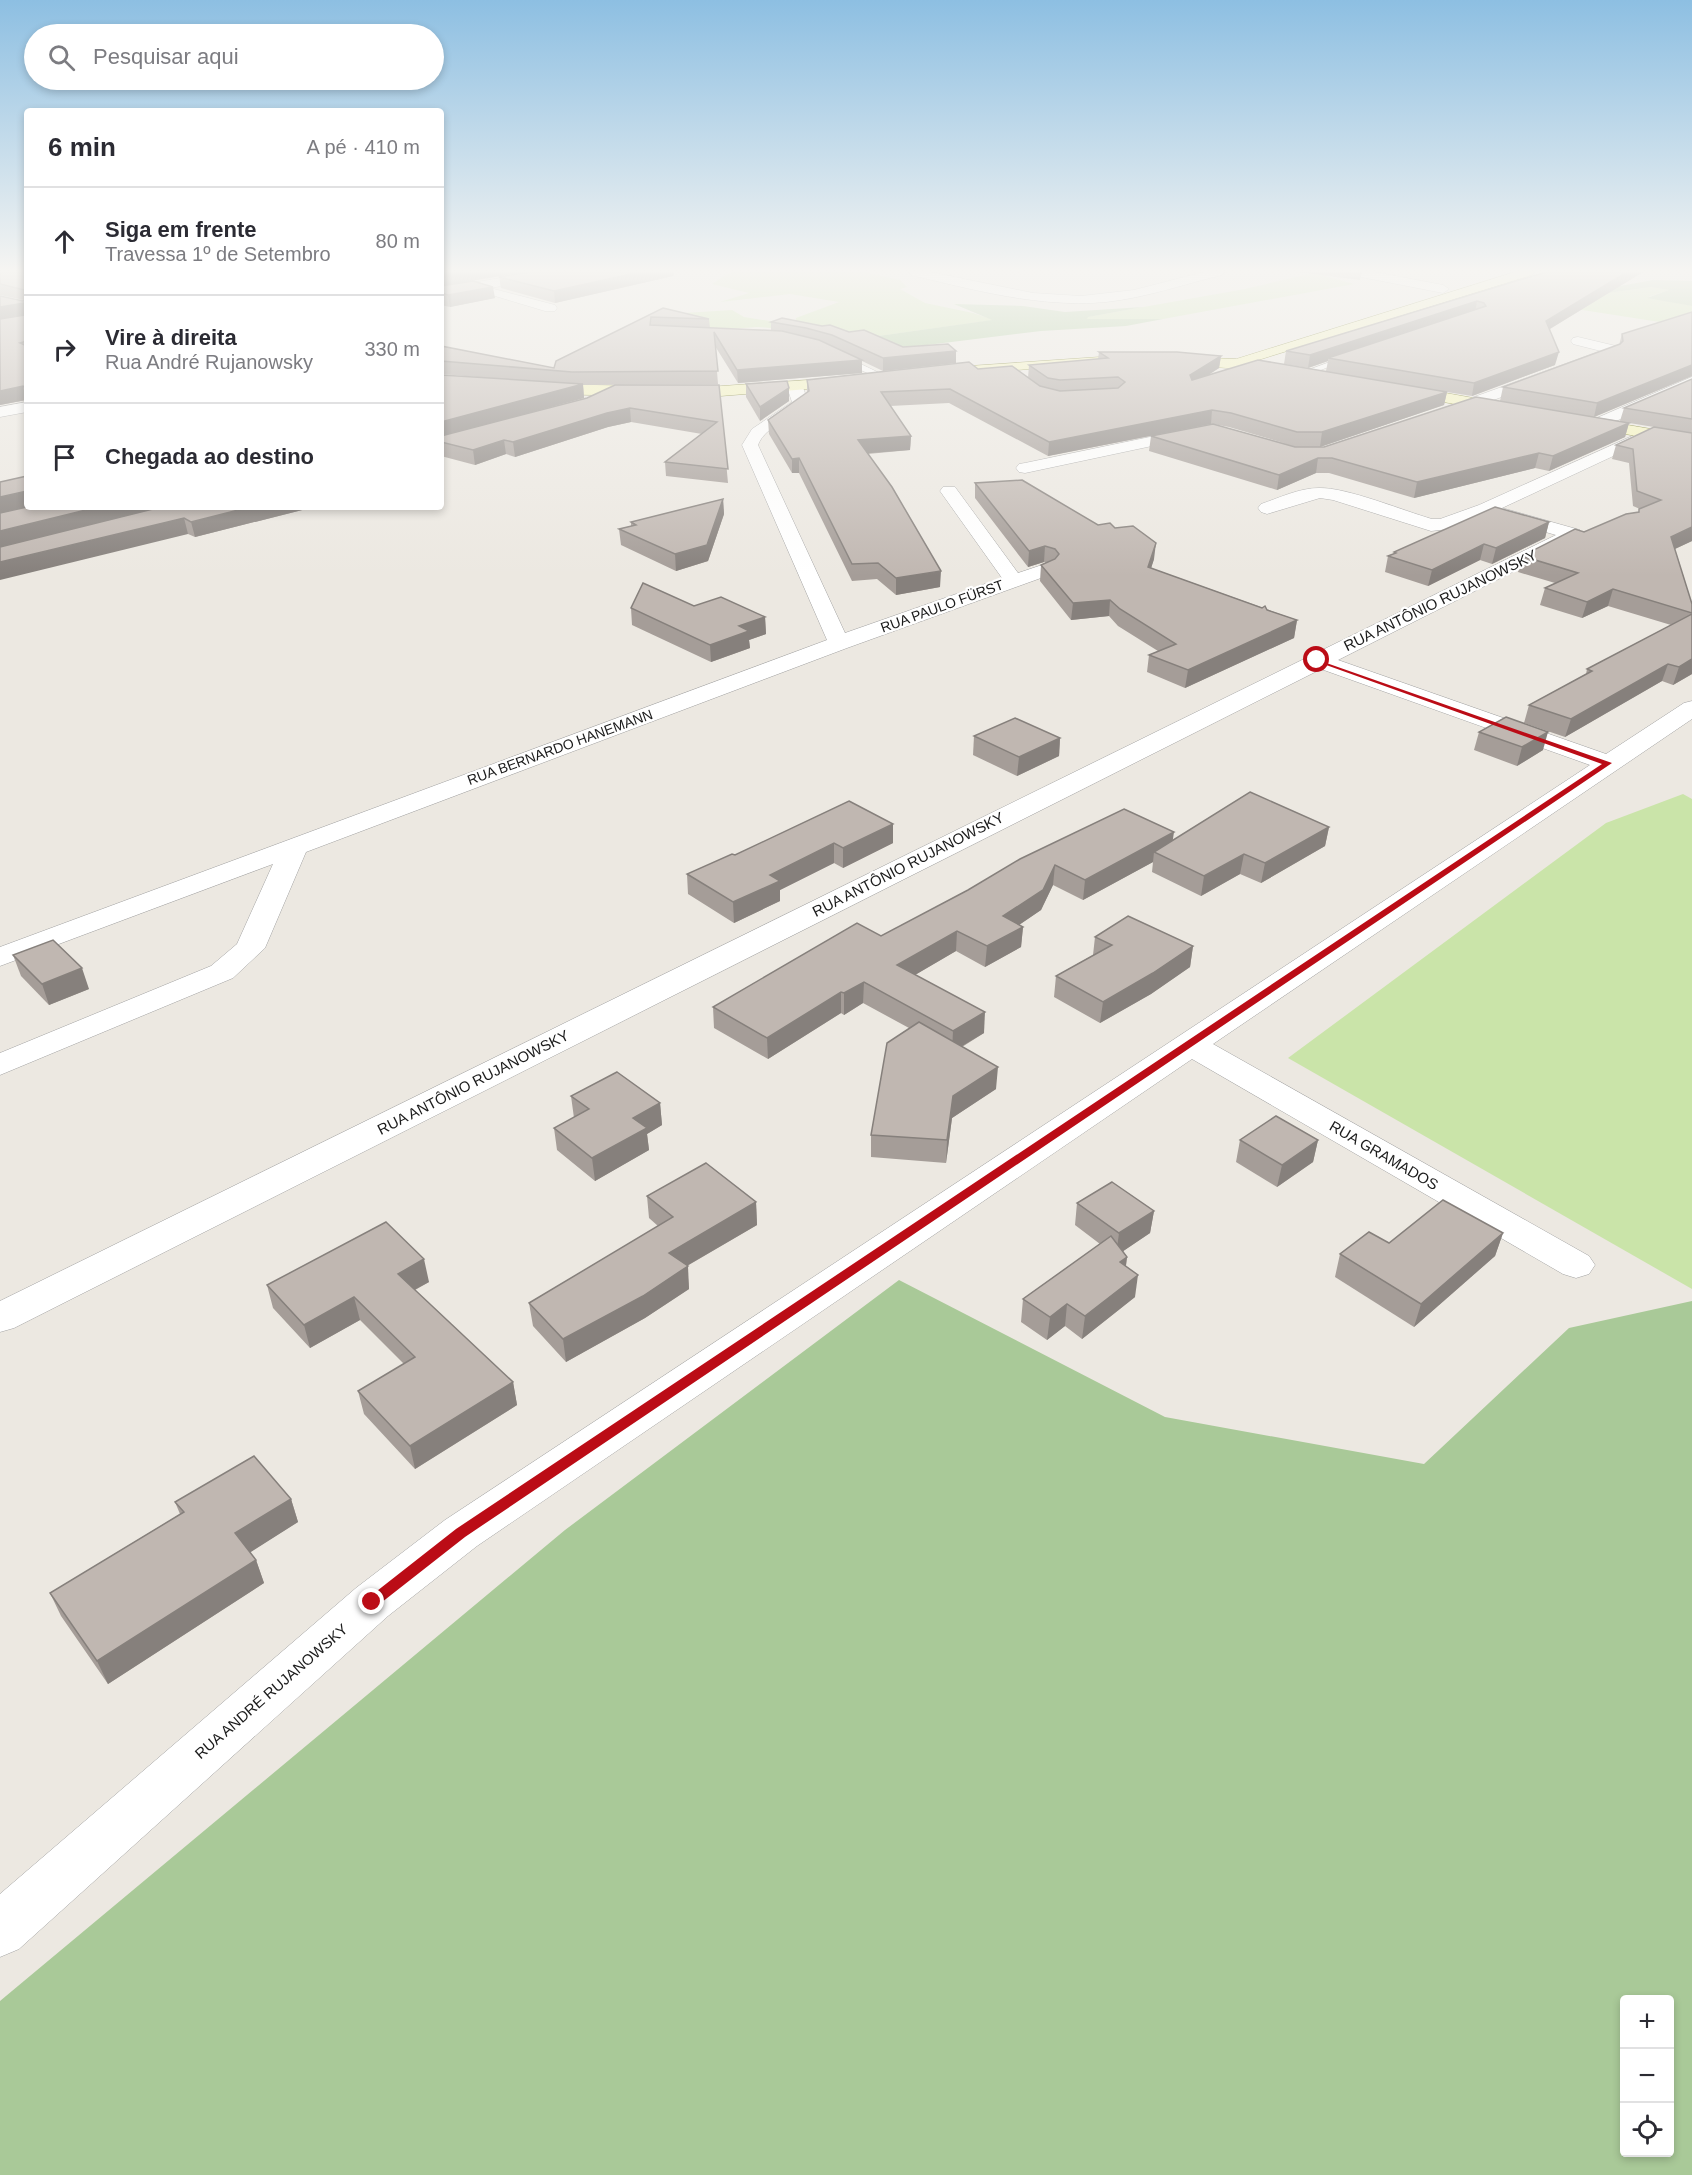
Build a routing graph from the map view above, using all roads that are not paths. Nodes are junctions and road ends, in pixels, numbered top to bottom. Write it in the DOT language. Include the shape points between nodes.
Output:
graph roads {
  1 [pos="880,374"];
  2 [pos="1013,374"];
  3 [pos="1307,374"];
  4 [pos="1554,374"];
  5 [pos="891,378"];
  6 [pos="1020,379"];
  7 [pos="1338,379"];
  8 [pos="1692,382"];
  9 [pos="795,387"];
  10 [pos="1383,387"];
  11 [pos="523,388"];
  12 [pos="613,392"];
  13 [pos="1473,404"];
  14 [pos="582,407"];
  15 [pos="24,408"];
  16 [pos="1518,411"];
  17 [pos="0,412"];
  18 [pos="1430,418"];
  19 [pos="1562,419"];
  20 [pos="1596,424"];
  21 [pos="1211,431"];
  22 [pos="1648,434"];
  23 [pos="1692,441"];
  24 [pos="1025,468"];
  25 [pos="949,491"];
  26 [pos="1267,508"];
  27 [pos="1485,508"];
  28 [pos="1045,570"];
  29 [pos="1014,581"];
  30 [pos="839,643"];
  31 [pos="1317,660"];
  32 [pos="1692,708"];
  33 [pos="1608,763"];
  34 [pos="295,846"];
  35 [pos="0,957"];
  36 [pos="1191,1045"];
  37 [pos="0,1065"];
  38 [pos="1576,1264"];
  39 [pos="0,1318"];
  40 [pos="0,1930"];
  1 -- 5 [label="lane"];
  2 -- 6 [label="lane"];
  3 -- 7 [label="main road"];
  4 -- 13 [label="street"];
  5 -- 9 [label="main road"];
  8 -- 20 [label="street"];
  9 -- 12 [label="main road"];
  9 -- 30 [label="street" via="800,403 757,432 750,445"];
  10 -- 13 [label="main road"];
  11 -- 12 [label="main road"];
  12 -- 14 [label="street"];
  13 -- 16 [label="main road"];
  13 -- 18 [label="street"];
  15 -- 17 [label="street"];
  19 -- 20 [label="main road"];
  20 -- 22 [label="main road"];
  21 -- 24 [label="street"];
  22 -- 23 [label="main road"];
  22 -- 27 [label="street"];
  25 -- 29 [label="street"];
  26 -- 27 [label="street" via="1320,493 1442,525"];
  27 -- 31 [label="street, RUA ANTÔNIO RUJANOWSKY" via="1573,534"];
  28 -- 29 [label="street, RUA PAULO FÜRST"];
  29 -- 30 [label="street, RUA PAULO FÜRST"];
  30 -- 34 [label="street, RUA BERNARDO HANEMANN"];
  31 -- 33 [label="street"];
  31 -- 39 [label="street, RUA ANTÔNIO RUJANOWSKY"];
  32 -- 33 [label="street, RUA ANDRÉ RUJANOWSKY"];
  33 -- 36 [label="street, RUA ANDRÉ RUJANOWSKY"];
  34 -- 35 [label="street, RUA BERNARDO HANEMANN"];
  34 -- 37 [label="street" via="250,948 222,972"];
  36 -- 38 [label="street, RUA GRAMADOS"];
  36 -- 40 [label="street, RUA ANDRÉ RUJANOWSKY" via="461,1533 372,1602"];
}
